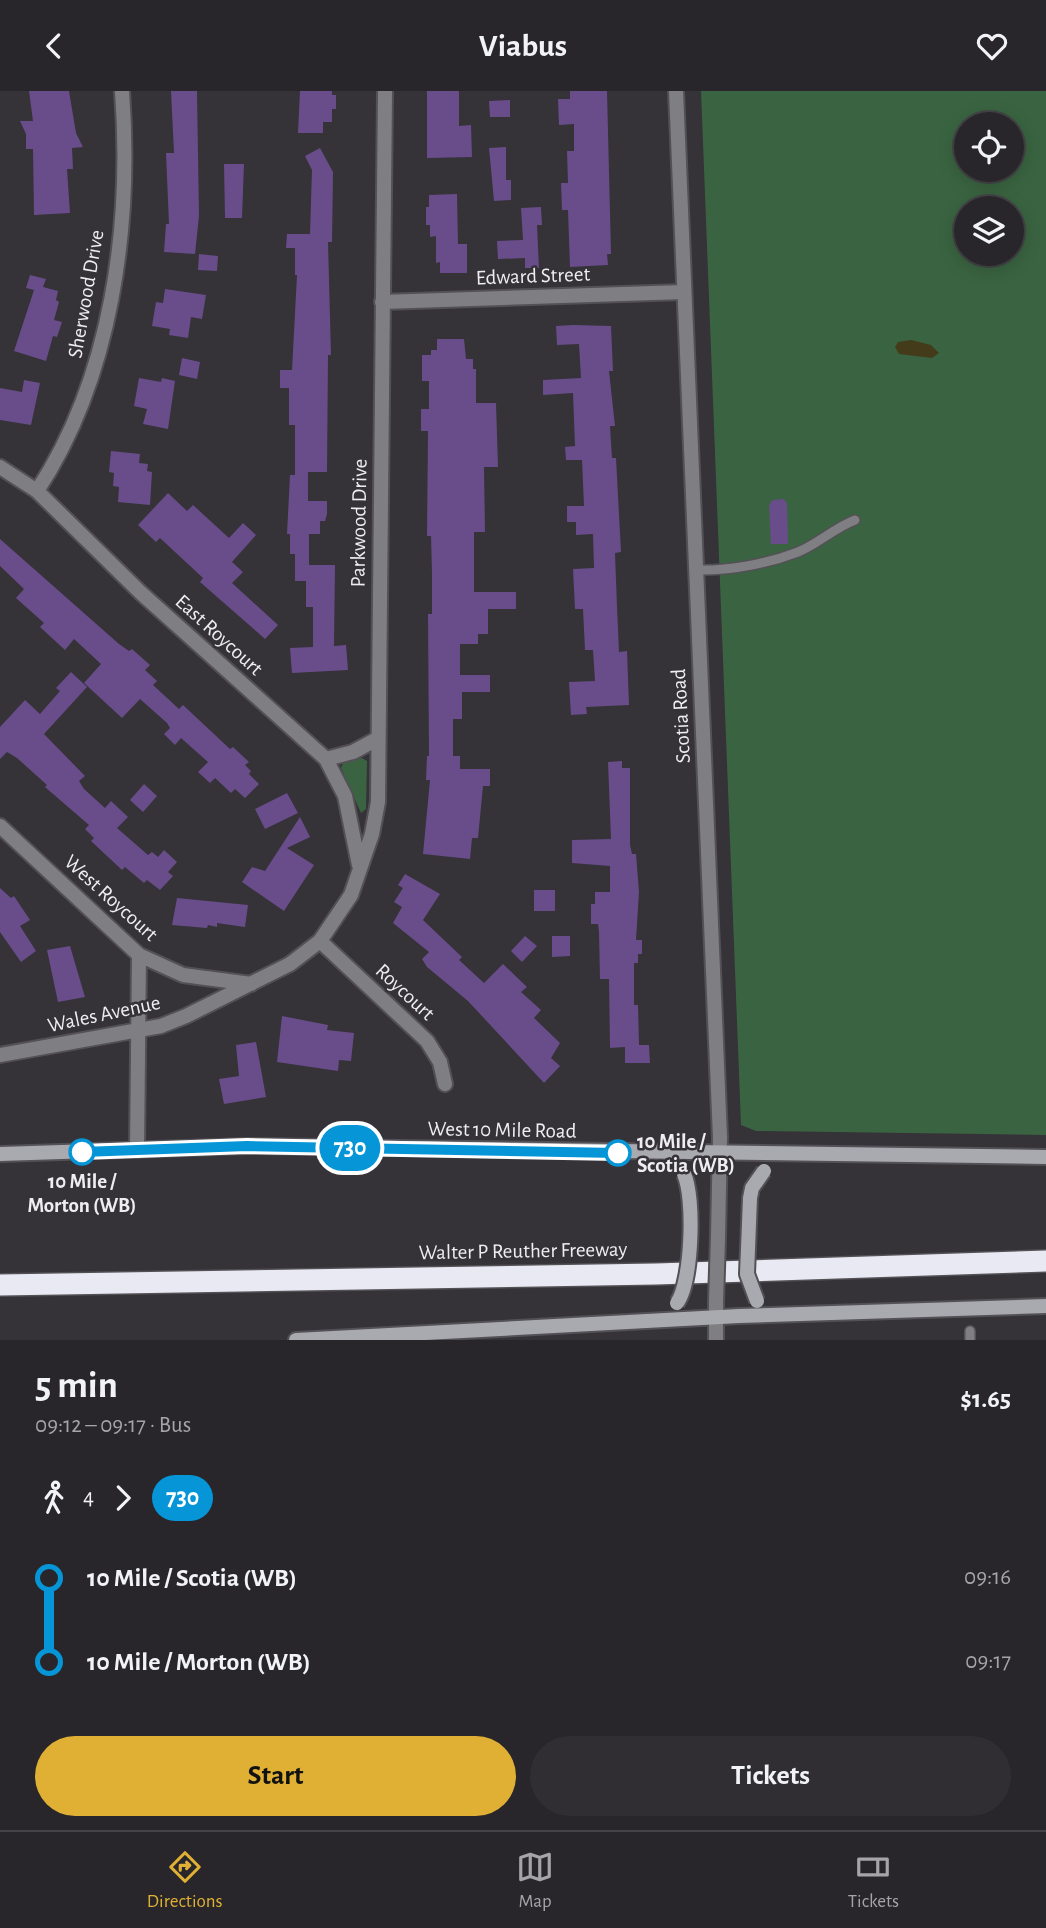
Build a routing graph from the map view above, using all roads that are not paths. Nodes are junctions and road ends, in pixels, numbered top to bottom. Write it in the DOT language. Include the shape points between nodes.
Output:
graph roads {
  1 [pos="122,91"];
  2 [pos="385,91"];
  3 [pos="676,91"];
  4 [pos="684,292"];
  5 [pos="382,302"];
  6 [pos="0,467"];
  7 [pos="37,491"];
  8 [pos="855,520"];
  9 [pos="696,570"];
  10 [pos="377,739"];
  11 [pos="326,759"];
  12 [pos="0,826"];
  13 [pos="359,866"];
  14 [pos="320,941"];
  15 [pos="139,955"];
  16 [pos="251,984"];
  17 [pos="138,1032"];
  18 [pos="0,1055"];
  19 [pos="446,1084"];
  20 [pos="137,1150"];
  21 [pos="0,1154"];
  22 [pos="665,1154"];
  23 [pos="720,1155"];
  24 [pos="785,1156"];
  25 [pos="1046,1157"];
  26 [pos="1046,1261"];
  27 [pos="0,1285"];
  28 [pos="1046,1306"];
  29 [pos="783,1316"];
  30 [pos="716,1318"];
  31 [pos="643,1323"];
  32 [pos="296,1340"];
  33 [pos="716,1340"];
  1 -- 7 [label="street, Sherwood Drive" via="124,179 103,332 77,416 56,463"];
  2 -- 5 [label="street, Parkwood Drive"];
  3 -- 4 [label="street, Scotia Road"];
  4 -- 5 [label="street, Edward Street"];
  4 -- 9 [label="street, Scotia Road"];
  5 -- 10 [label="street, Parkwood Drive"];
  6 -- 7 [label="street, East Roycourt"];
  7 -- 11 [label="street, East Roycourt" via="141,593"];
  8 -- 9 [label="lane" via="782,557 718,571"];
  9 -- 23 [label="street, Scotia Road"];
  10 -- 11 [label="street"];
  10 -- 13 [label="street, Parkwood Drive" via="376,818"];
  11 -- 13 [label="street, East Roycourt" via="345,796"];
  12 -- 15 [label="street, West Roycourt"];
  13 -- 14 [label="street, Parkwood Drive" via="351,895"];
  14 -- 16 [label="street" via="290,964"];
  14 -- 19 [label="street, Roycourt" via="427,1041"];
  15 -- 16 [label="street, West Roycourt" via="183,975"];
  15 -- 17 [label="street"];
  16 -- 17 [label="street, Wales Avenue" via="186,1016"];
  17 -- 18 [label="street, Wales Avenue"];
  17 -- 20 [label="street"];
  20 -- 21 [label="main road, West 10 Mile Road"];
  20 -- 22 [label="main road, West 10 Mile Road" via="247,1146"];
  22 -- 23 [label="main road, West 10 Mile Road"];
  22 -- 31 [label="main road, bridge" via="684,1174 690,1195 688,1266 677,1303"];
  23 -- 24 [label="main road, West 10 Mile Road"];
  23 -- 30 [label="street, Scotia Road, bridge"];
  24 -- 25 [label="main road, West 10 Mile Road"];
  24 -- 29 [label="main road, bridge" via="764,1171 752,1188 747,1274 757,1301"];
  26 -- 27 [label="highway, Walter P Reuther Freeway" via="656,1274"];
  28 -- 29 [label="main road"];
  29 -- 30 [label="main road"];
  30 -- 31 [label="main road"];
  30 -- 33 [label="street, Scotia Road"];
  31 -- 32 [label="main road"];
}
